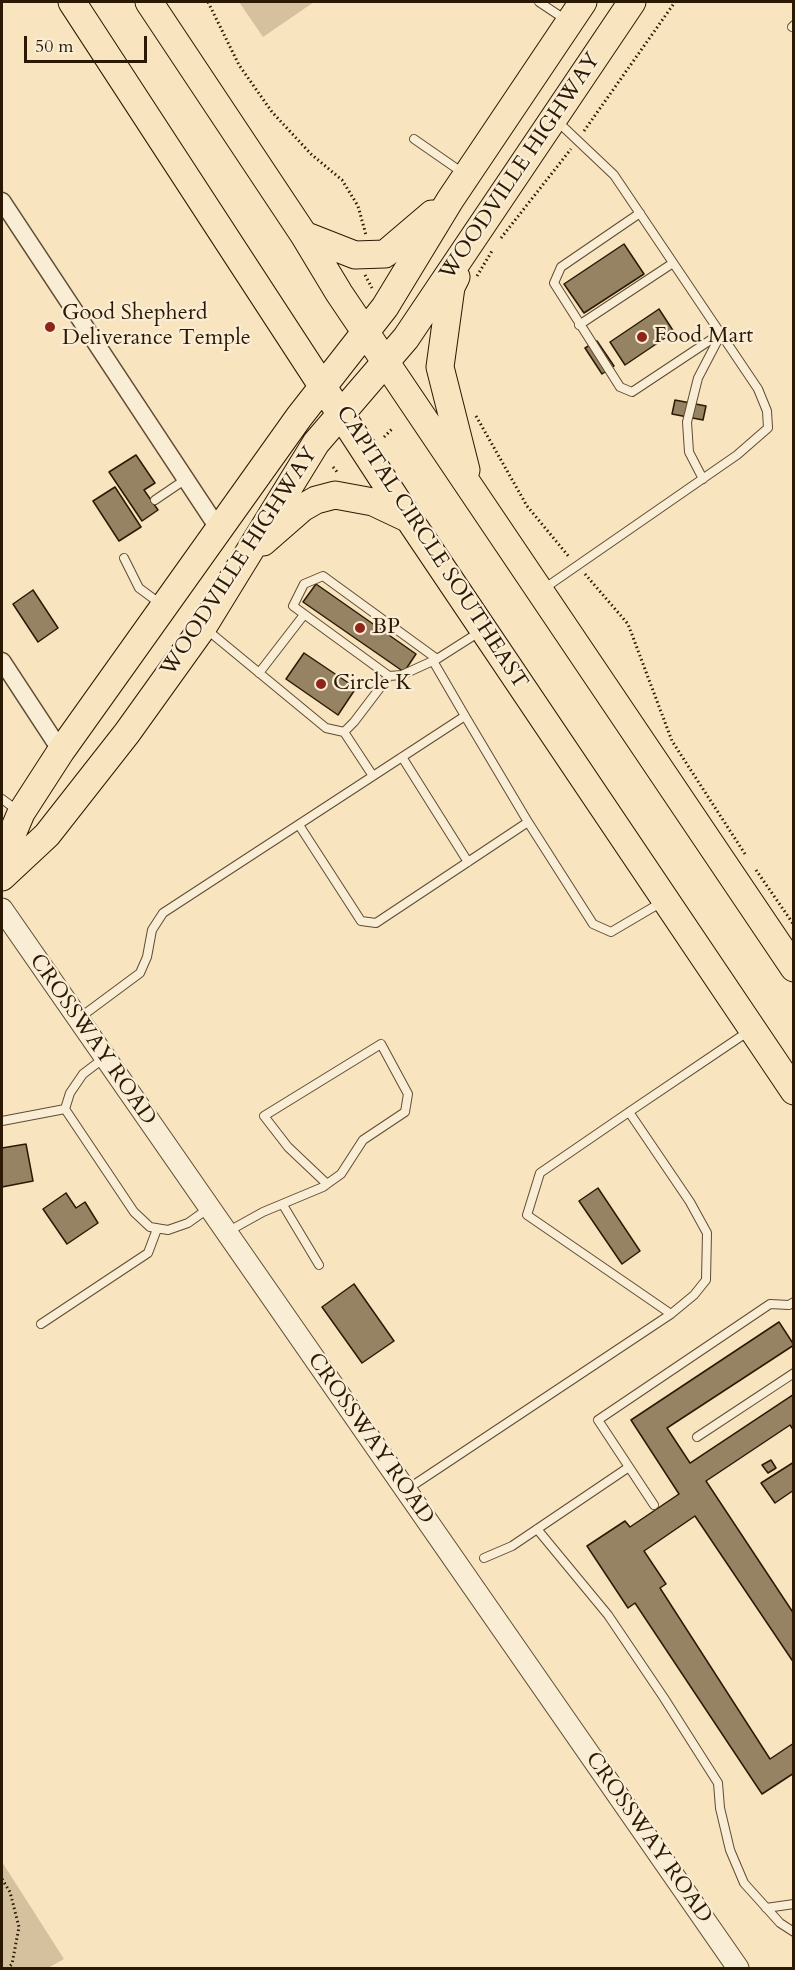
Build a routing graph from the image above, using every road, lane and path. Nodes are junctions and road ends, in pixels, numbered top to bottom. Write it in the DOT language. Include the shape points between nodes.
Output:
graph roads {
  1 [pos="72,2"];
  2 [pos="149,2"];
  3 [pos="208,2"];
  4 [pos="539,2"];
  5 [pos="632,2"];
  6 [pos="675,2"];
  7 [pos="576,12"];
  8 [pos="554,118"];
  9 [pos="414,139"];
  10 [pos="578,139"];
  11 [pos="466,175"];
  12 [pos="450,200"];
  13 [pos="2,201"];
  14 [pos="640,213"];
  15 [pos="477,233"];
  16 [pos="304,235"];
  17 [pos="366,240"];
  18 [pos="673,262"];
  19 [pos="366,269"];
  20 [pos="365,276"];
  21 [pos="477,276"];
  22 [pos="356,282"];
  23 [pos="375,292"];
  24 [pos="579,325"];
  25 [pos="365,332"];
  26 [pos="721,333"];
  27 [pos="385,362"];
  28 [pos="324,385"];
  29 [pos="474,408"];
  30 [pos="342,413"];
  31 [pos="392,429"];
  32 [pos="384,437"];
  33 [pos="333,467"];
  34 [pos="342,474"];
  35 [pos="186,479"];
  36 [pos="703,479"];
  37 [pos="471,489"];
  38 [pos="155,500"];
  39 [pos="409,519"];
  40 [pos="218,528"];
  41 [pos="567,555"];
  42 [pos="124,558"];
  43 [pos="244,559"];
  44 [pos="587,576"];
  45 [pos="539,592"];
  46 [pos="164,606"];
  47 [pos="303,616"];
  48 [pos="203,627"];
  49 [pos="483,629"];
  50 [pos="435,660"];
  51 [pos="2,661"];
  52 [pos="259,673"];
  53 [pos="389,676"];
  54 [pos="465,716"];
  55 [pos="344,732"];
  56 [pos="62,751"];
  57 [pos="402,757"];
  58 [pos="373,776"];
  59 [pos="11,806"];
  60 [pos="528,822"];
  61 [pos="299,825"];
  62 [pos="2,858"];
  63 [pos="468,862"];
  64 [pos="2,877"];
  65 [pos="665,900"];
  66 [pos="2,909"];
  67 [pos="794,925"];
  68 [pos="794,968"];
  69 [pos="77,1019"];
  70 [pos="752,1029"];
  71 [pos="104,1058"];
  72 [pos="794,1091"];
  73 [pos="64,1109"];
  74 [pos="629,1112"];
  75 [pos="2,1121"];
  76 [pos="327,1184"];
  77 [pos="283,1205"];
  78 [pos="209,1208"];
  79 [pos="157,1229"];
  80 [pos="226,1232"];
  81 [pos="319,1265"];
  82 [pos="792,1306"];
  83 [pos="671,1314"];
  84 [pos="41,1324"];
  85 [pos="794,1373"];
  86 [pos="697,1437"];
  87 [pos="629,1467"];
  88 [pos="406,1490"];
  89 [pos="654,1505"];
  90 [pos="537,1529"];
  91 [pos="484,1558"];
  92 [pos="2,1879"];
  93 [pos="794,1904"];
  94 [pos="766,1908"];
  95 [pos="794,1932"];
  96 [pos="8,1968"];
  97 [pos="738,1968"];
  1 -- 28 [label="main road, CAPITAL CIRCLE SOUTHEAST"];
  2 -- 16 [label="main road"];
  3 -- 17 [label="path" via="239,65 272,112 342,180 358,206"];
  4 -- 7 [label="lane"];
  5 -- 8 [label="main road, WOODVILLE HIGHWAY"];
  6 -- 10 [label="path"];
  7 -- 11 [label="main road, WOODVILLE HIGHWAY"];
  8 -- 10 [label="lane"];
  8 -- 15 [label="main road, WOODVILLE HIGHWAY"];
  9 -- 11 [label="lane"];
  10 -- 14 [label="lane" via="614,175"];
  10 -- 21 [label="path"];
  11 -- 12 [label="main road, WOODVILLE HIGHWAY"];
  12 -- 16 [label="main road" via="385,254 355,255"];
  12 -- 25 [label="main road, WOODVILLE HIGHWAY" via="385,307"];
  13 -- 35 [label="street"];
  14 -- 18 [label="lane"];
  14 -- 24 [label="lane" via="556,274 557,291"];
  15 -- 27 [label="main road, WOODVILLE HIGHWAY" via="406,338"];
  15 -- 37 [label="main road" via="451,287 440,368"];
  16 -- 25 [label="main road"];
  18 -- 24 [label="lane"];
  18 -- 26 [label="lane"];
  19 -- 20 [label="path"];
  20 -- 22 [label="path"];
  20 -- 23 [label="path"];
  24 -- 26 [label="lane" via="620,387 632,392"];
  25 -- 27 [label="main road"];
  25 -- 28 [label="main road, WOODVILLE HIGHWAY"];
  26 -- 36 [label="lane" via="698,378 687,422 689,452"];
  26 -- 36 [label="lane" via="758,389 767,411 768,428"];
  27 -- 30 [label="main road, WOODVILLE HIGHWAY"];
  27 -- 37 [label="main road"];
  28 -- 30 [label="main road, CAPITAL CIRCLE SOUTHEAST"];
  28 -- 40 [label="main road, WOODVILLE HIGHWAY"];
  29 -- 41 [label="path" via="527,506"];
  30 -- 39 [label="main road, CAPITAL CIRCLE SOUTHEAST"];
  30 -- 43 [label="main road, WOODVILLE HIGHWAY" via="316,443"];
  31 -- 32 [label="path"];
  33 -- 34 [label="path"];
  35 -- 38 [label="lane"];
  35 -- 40 [label="street"];
  36 -- 45 [label="lane"];
  37 -- 45 [label="main road"];
  39 -- 43 [label="main road" via="373,502 335,495 302,508"];
  39 -- 49 [label="main road, CAPITAL CIRCLE SOUTHEAST"];
  40 -- 46 [label="main road, WOODVILLE HIGHWAY"];
  42 -- 46 [label="lane" via="139,588"];
  43 -- 48 [label="main road, WOODVILLE HIGHWAY"];
  44 -- 67 [label="path" via="628,624 672,741"];
  45 -- 68 [label="main road"];
  46 -- 56 [label="main road, WOODVILLE HIGHWAY"];
  47 -- 50 [label="lane" via="293,606 304,584 323,576"];
  47 -- 52 [label="lane"];
  47 -- 53 [label="lane"];
  48 -- 52 [label="lane"];
  48 -- 64 [label="main road, WOODVILLE HIGHWAY" via="47,836"];
  49 -- 50 [label="lane"];
  49 -- 65 [label="main road, CAPITAL CIRCLE SOUTHEAST"];
  50 -- 53 [label="lane" via="402,675"];
  50 -- 54 [label="lane"];
  51 -- 56 [label="street"];
  52 -- 55 [label="lane" via="326,728"];
  53 -- 55 [label="lane"];
  54 -- 57 [label="lane"];
  54 -- 60 [label="lane"];
  55 -- 58 [label="lane"];
  56 -- 59 [label="main road, WOODVILLE HIGHWAY"];
  57 -- 58 [label="lane"];
  57 -- 63 [label="lane"];
  58 -- 61 [label="lane"];
  59 -- 62 [label="main road, WOODVILLE HIGHWAY"];
  60 -- 63 [label="lane"];
  60 -- 65 [label="lane" via="593,924 611,932"];
  61 -- 63 [label="lane" via="361,921 376,923"];
  61 -- 69 [label="lane" via="163,913 152,930 140,973"];
  65 -- 70 [label="main road, CAPITAL CIRCLE SOUTHEAST"];
  66 -- 69 [label="street, CROSSWAY ROAD"];
  69 -- 71 [label="street, CROSSWAY ROAD"];
  70 -- 72 [label="main road, CAPITAL CIRCLE SOUTHEAST"];
  70 -- 74 [label="lane"];
  71 -- 73 [label="lane" via="84,1074"];
  71 -- 78 [label="street, CROSSWAY ROAD"];
  73 -- 75 [label="lane"];
  73 -- 79 [label="lane" via="134,1212"];
  74 -- 83 [label="lane" via="707,1233 706,1280"];
  74 -- 83 [label="lane" via="540,1173 527,1215"];
  76 -- 76 [label="lane" via="341,1174 363,1140 405,1112 408,1094 381,1044 264,1116 288,1147"];
  76 -- 77 [label="lane"];
  77 -- 80 [label="lane"];
  77 -- 81 [label="lane"];
  78 -- 79 [label="lane" via="188,1223 168,1230"];
  78 -- 80 [label="street, CROSSWAY ROAD"];
  79 -- 84 [label="lane" via="148,1253"];
  80 -- 88 [label="street, CROSSWAY ROAD"];
  82 -- 87 [label="lane" via="770,1304 598,1420"];
  83 -- 88 [label="lane"];
  85 -- 86 [label="lane"];
  87 -- 89 [label="lane"];
  87 -- 90 [label="lane"];
  88 -- 97 [label="street, CROSSWAY ROAD"];
  90 -- 91 [label="lane"];
  90 -- 94 [label="lane" via="608,1615 718,1783 730,1851 744,1883"];
  92 -- 96 [label="path" via="10,1892 19,1927"];
  93 -- 94 [label="lane"];
  94 -- 95 [label="lane"];
}
